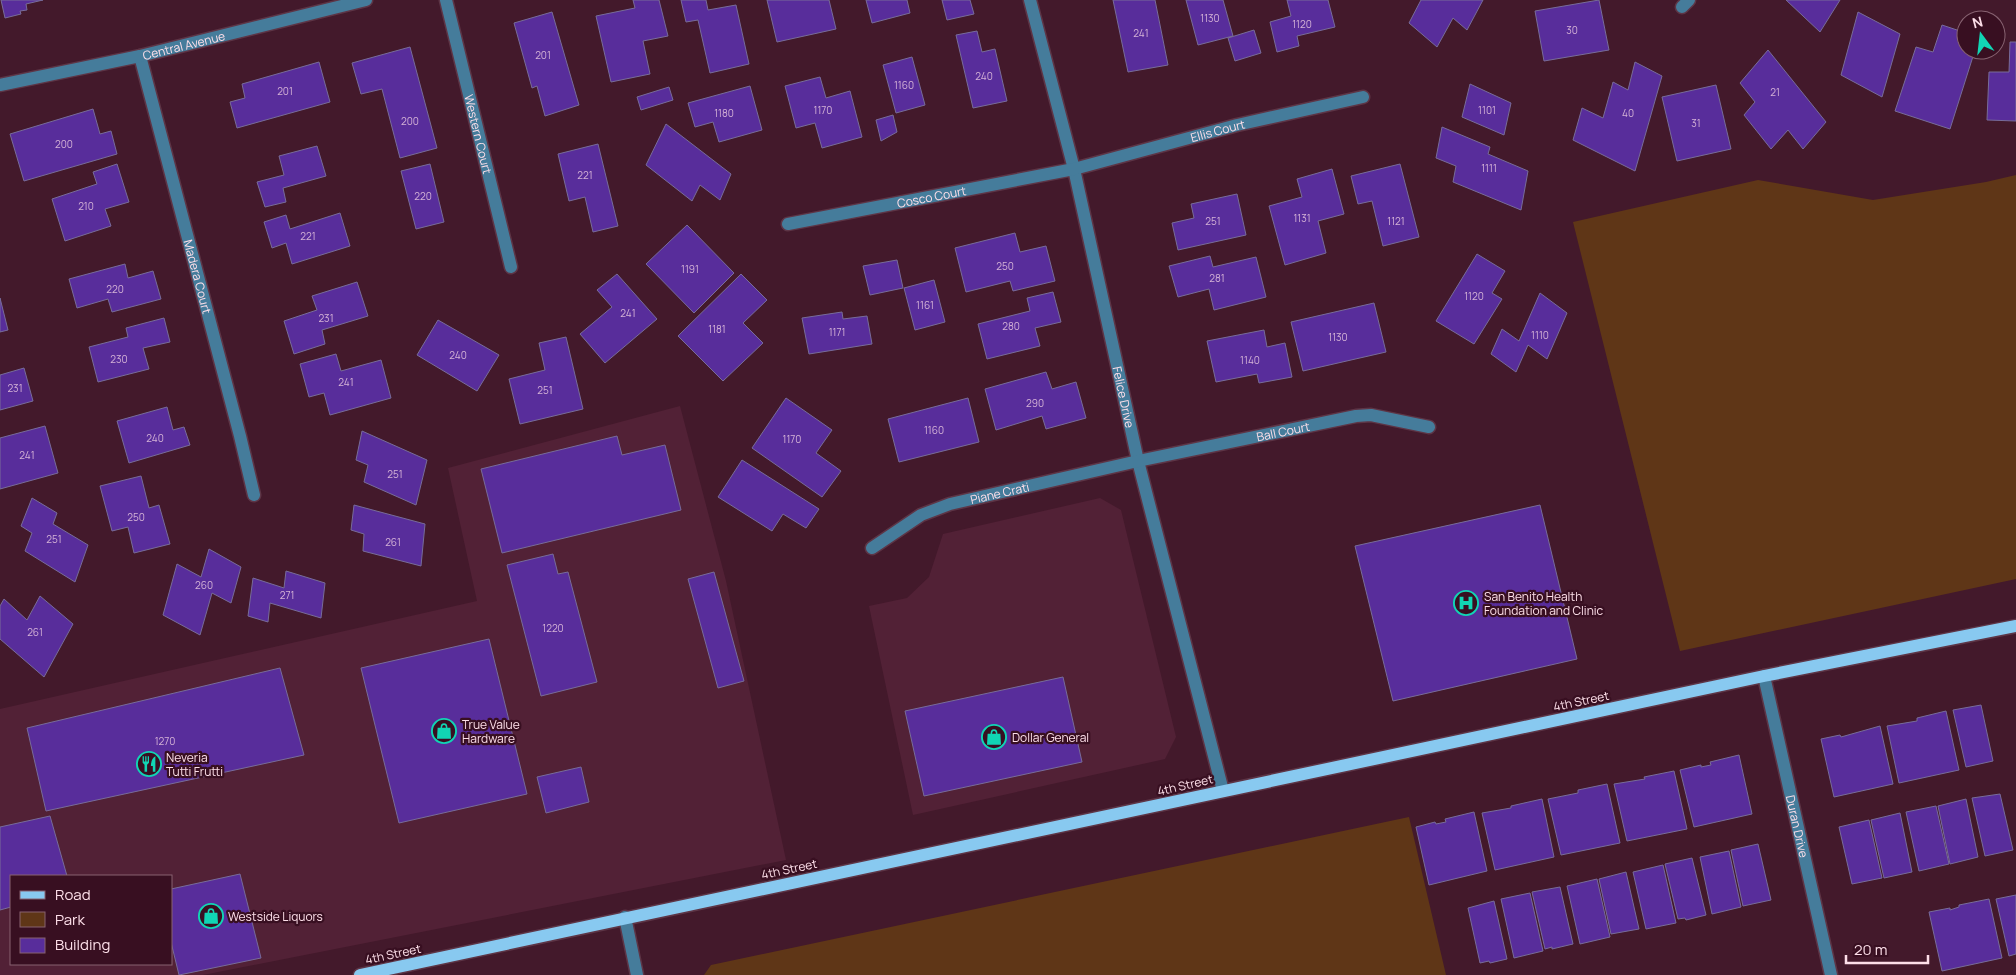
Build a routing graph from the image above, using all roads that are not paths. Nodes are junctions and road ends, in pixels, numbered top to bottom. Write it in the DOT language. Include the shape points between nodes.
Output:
graph roads {
  1 [pos="366,0"];
  2 [pos="446,0"];
  3 [pos="1030,0"];
  4 [pos="140,56"];
  5 [pos="0,85"];
  6 [pos="1363,97"];
  7 [pos="1074,169"];
  8 [pos="788,224"];
  9 [pos="511,267"];
  10 [pos="1429,427"];
  11 [pos="1138,461"];
  12 [pos="254,495"];
  13 [pos="872,548"];
  14 [pos="2016,626"];
  15 [pos="1764,676"];
  16 [pos="1223,790"];
  17 [pos="625,917"];
  18 [pos="360,975"];
  19 [pos="637,975"];
  20 [pos="1831,975"];
  1 -- 4 [label="street, Central Avenue"];
  2 -- 9 [label="street, Western Court"];
  3 -- 7 [label="street, Felice Drive"];
  4 -- 5 [label="street, Central Avenue"];
  4 -- 12 [label="street, Madera Court"];
  6 -- 7 [label="street, Ellis Court" via="1237,125"];
  7 -- 8 [label="street, Cosco Court"];
  7 -- 11 [label="street, Felice Drive"];
  10 -- 11 [label="street, Ball Court" via="1371,415 1356,416"];
  11 -- 13 [label="street, Piane Crati" via="950,504 920,515"];
  11 -- 16 [label="street, Felice Drive"];
  14 -- 15 [label="main road, 4th Street"];
  15 -- 16 [label="main road, 4th Street"];
  15 -- 20 [label="street, Duran Drive"];
  16 -- 17 [label="main road, 4th Street"];
  17 -- 18 [label="main road, 4th Street"];
  17 -- 19 [label="street"];
}
